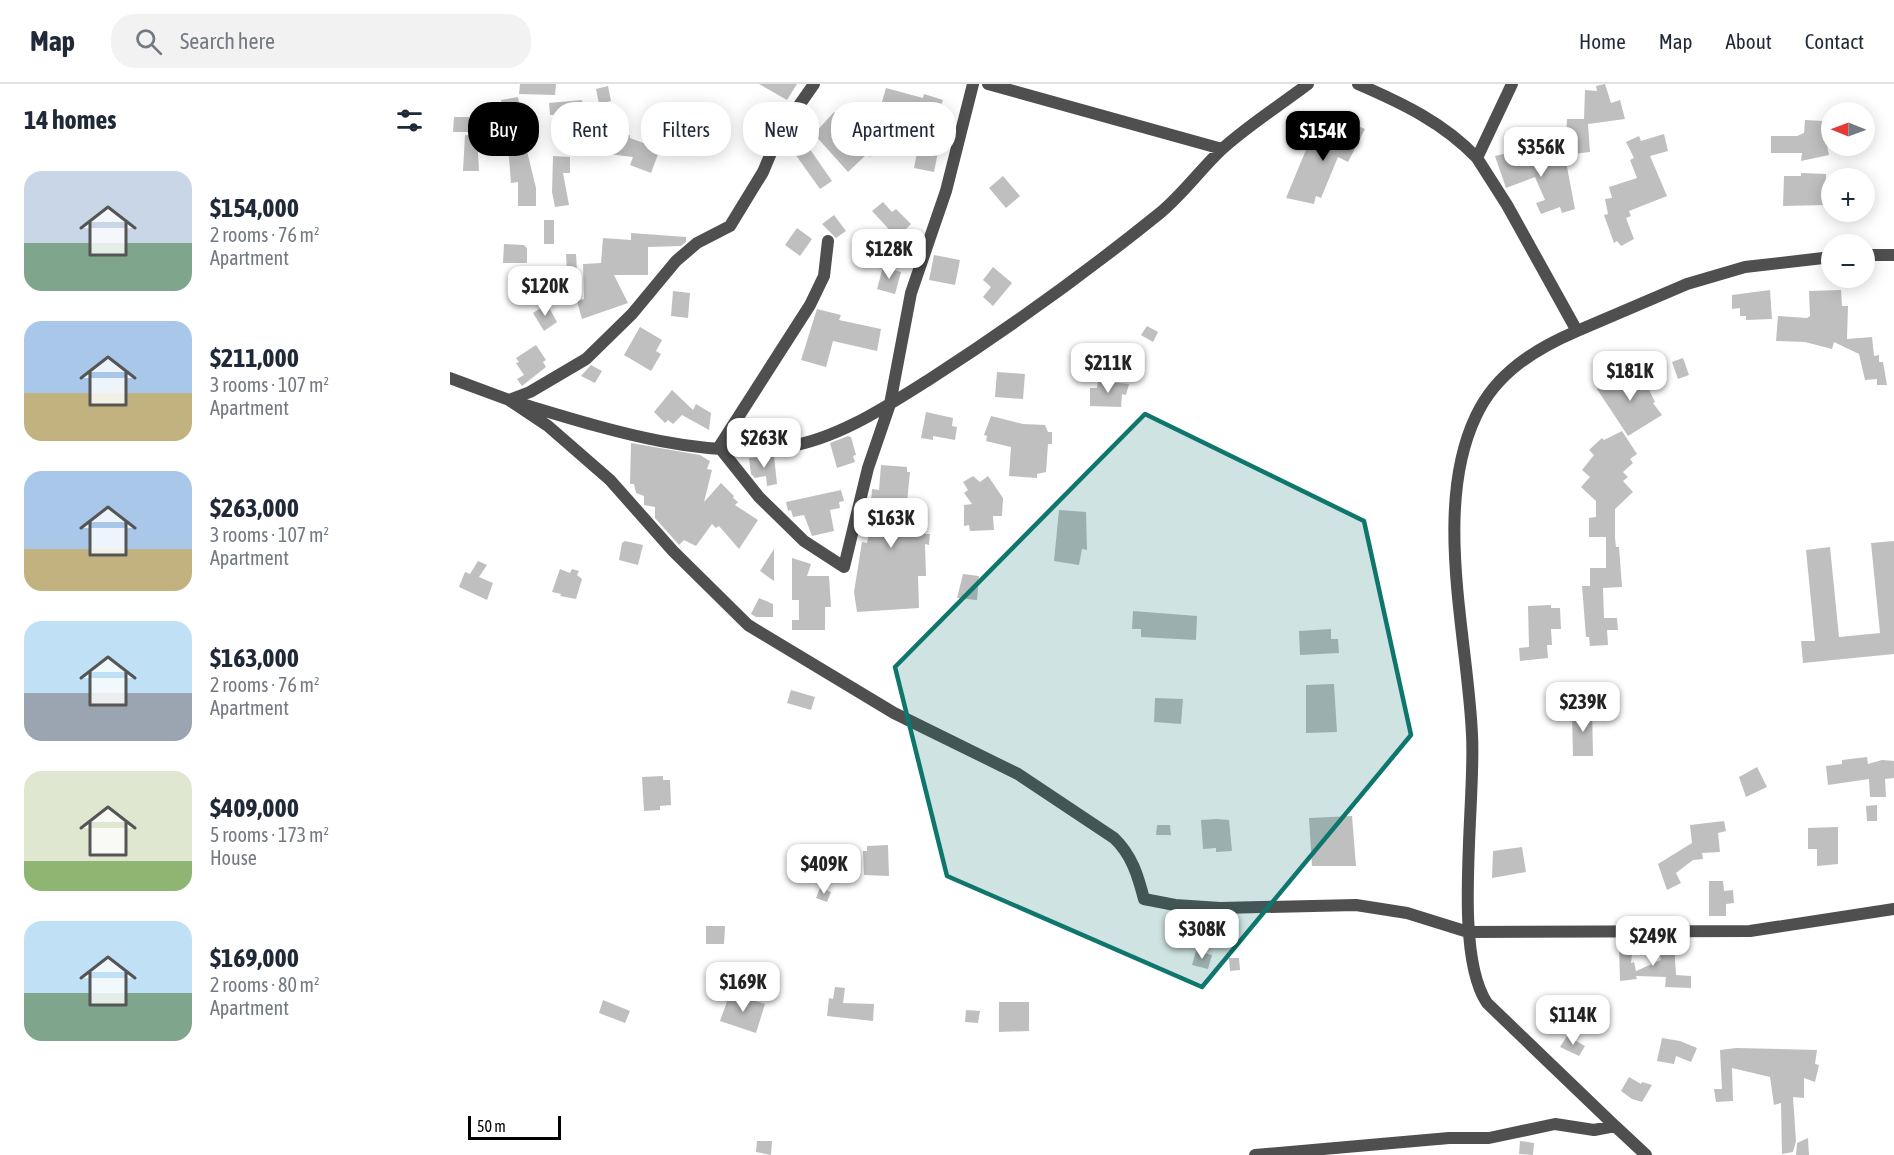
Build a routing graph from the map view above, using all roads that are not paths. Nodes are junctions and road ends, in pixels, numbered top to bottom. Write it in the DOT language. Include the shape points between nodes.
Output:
graph roads {
  1 [pos="814,84"];
  2 [pos="973,84"];
  3 [pos="988,84"];
  4 [pos="1308,84"];
  5 [pos="1358,84"];
  6 [pos="1512,84"];
  7 [pos="1222,149"];
  8 [pos="1477,158"];
  9 [pos="828,240"];
  10 [pos="1875,255"];
  11 [pos="1894,255"];
  12 [pos="1821,258"];
  13 [pos="1577,331"];
  14 [pos="450,378"];
  15 [pos="509,400"];
  16 [pos="891,404"];
  17 [pos="719,447"];
  18 [pos="1894,909"];
  19 [pos="1468,932"];
  20 [pos="1615,1126"];
  21 [pos="1255,1155"];
  22 [pos="1646,1155"];
  1 -- 15 [label="street" via="779,134 763,172 730,226 697,243 676,261 632,314 586,359"];
  2 -- 16 [label="street" via="946,191 911,293"];
  3 -- 7 [label="street"];
  4 -- 7 [label="street"];
  5 -- 8 [label="street" via="1433,121"];
  6 -- 8 [label="street"];
  7 -- 16 [label="street" via="1162,211 965,356"];
  8 -- 13 [label="street"];
  9 -- 17 [label="street" via="824,276 810,305"];
  10 -- 11 [label="street"];
  12 -- 13 [label="street" via="1745,267 1687,284"];
  13 -- 19 [label="street" via="1509,370 1486,397 1475,417 1460,470 1455,565 1472,735"];
  14 -- 15 [label="street"];
  15 -- 17 [label="street" via="616,432 677,444"];
  15 -- 19 [label="street" via="548,426 610,480 673,551 748,624 894,713 1018,774 1114,838 1123,846 1136,871 1144,900 1220,908 1356,906 1407,914"];
  16 -- 17 [label="street" via="816,440 786,447"];
  16 -- 17 [label="street" via="868,468 844,567 804,541 759,497"];
  18 -- 19 [label="street" via="1750,932"];
  19 -- 20 [label="street" via="1479,991 1487,1004"];
  20 -- 21 [label="street" via="1594,1130 1555,1124 1488,1138"];
  20 -- 22 [label="street"];
}
